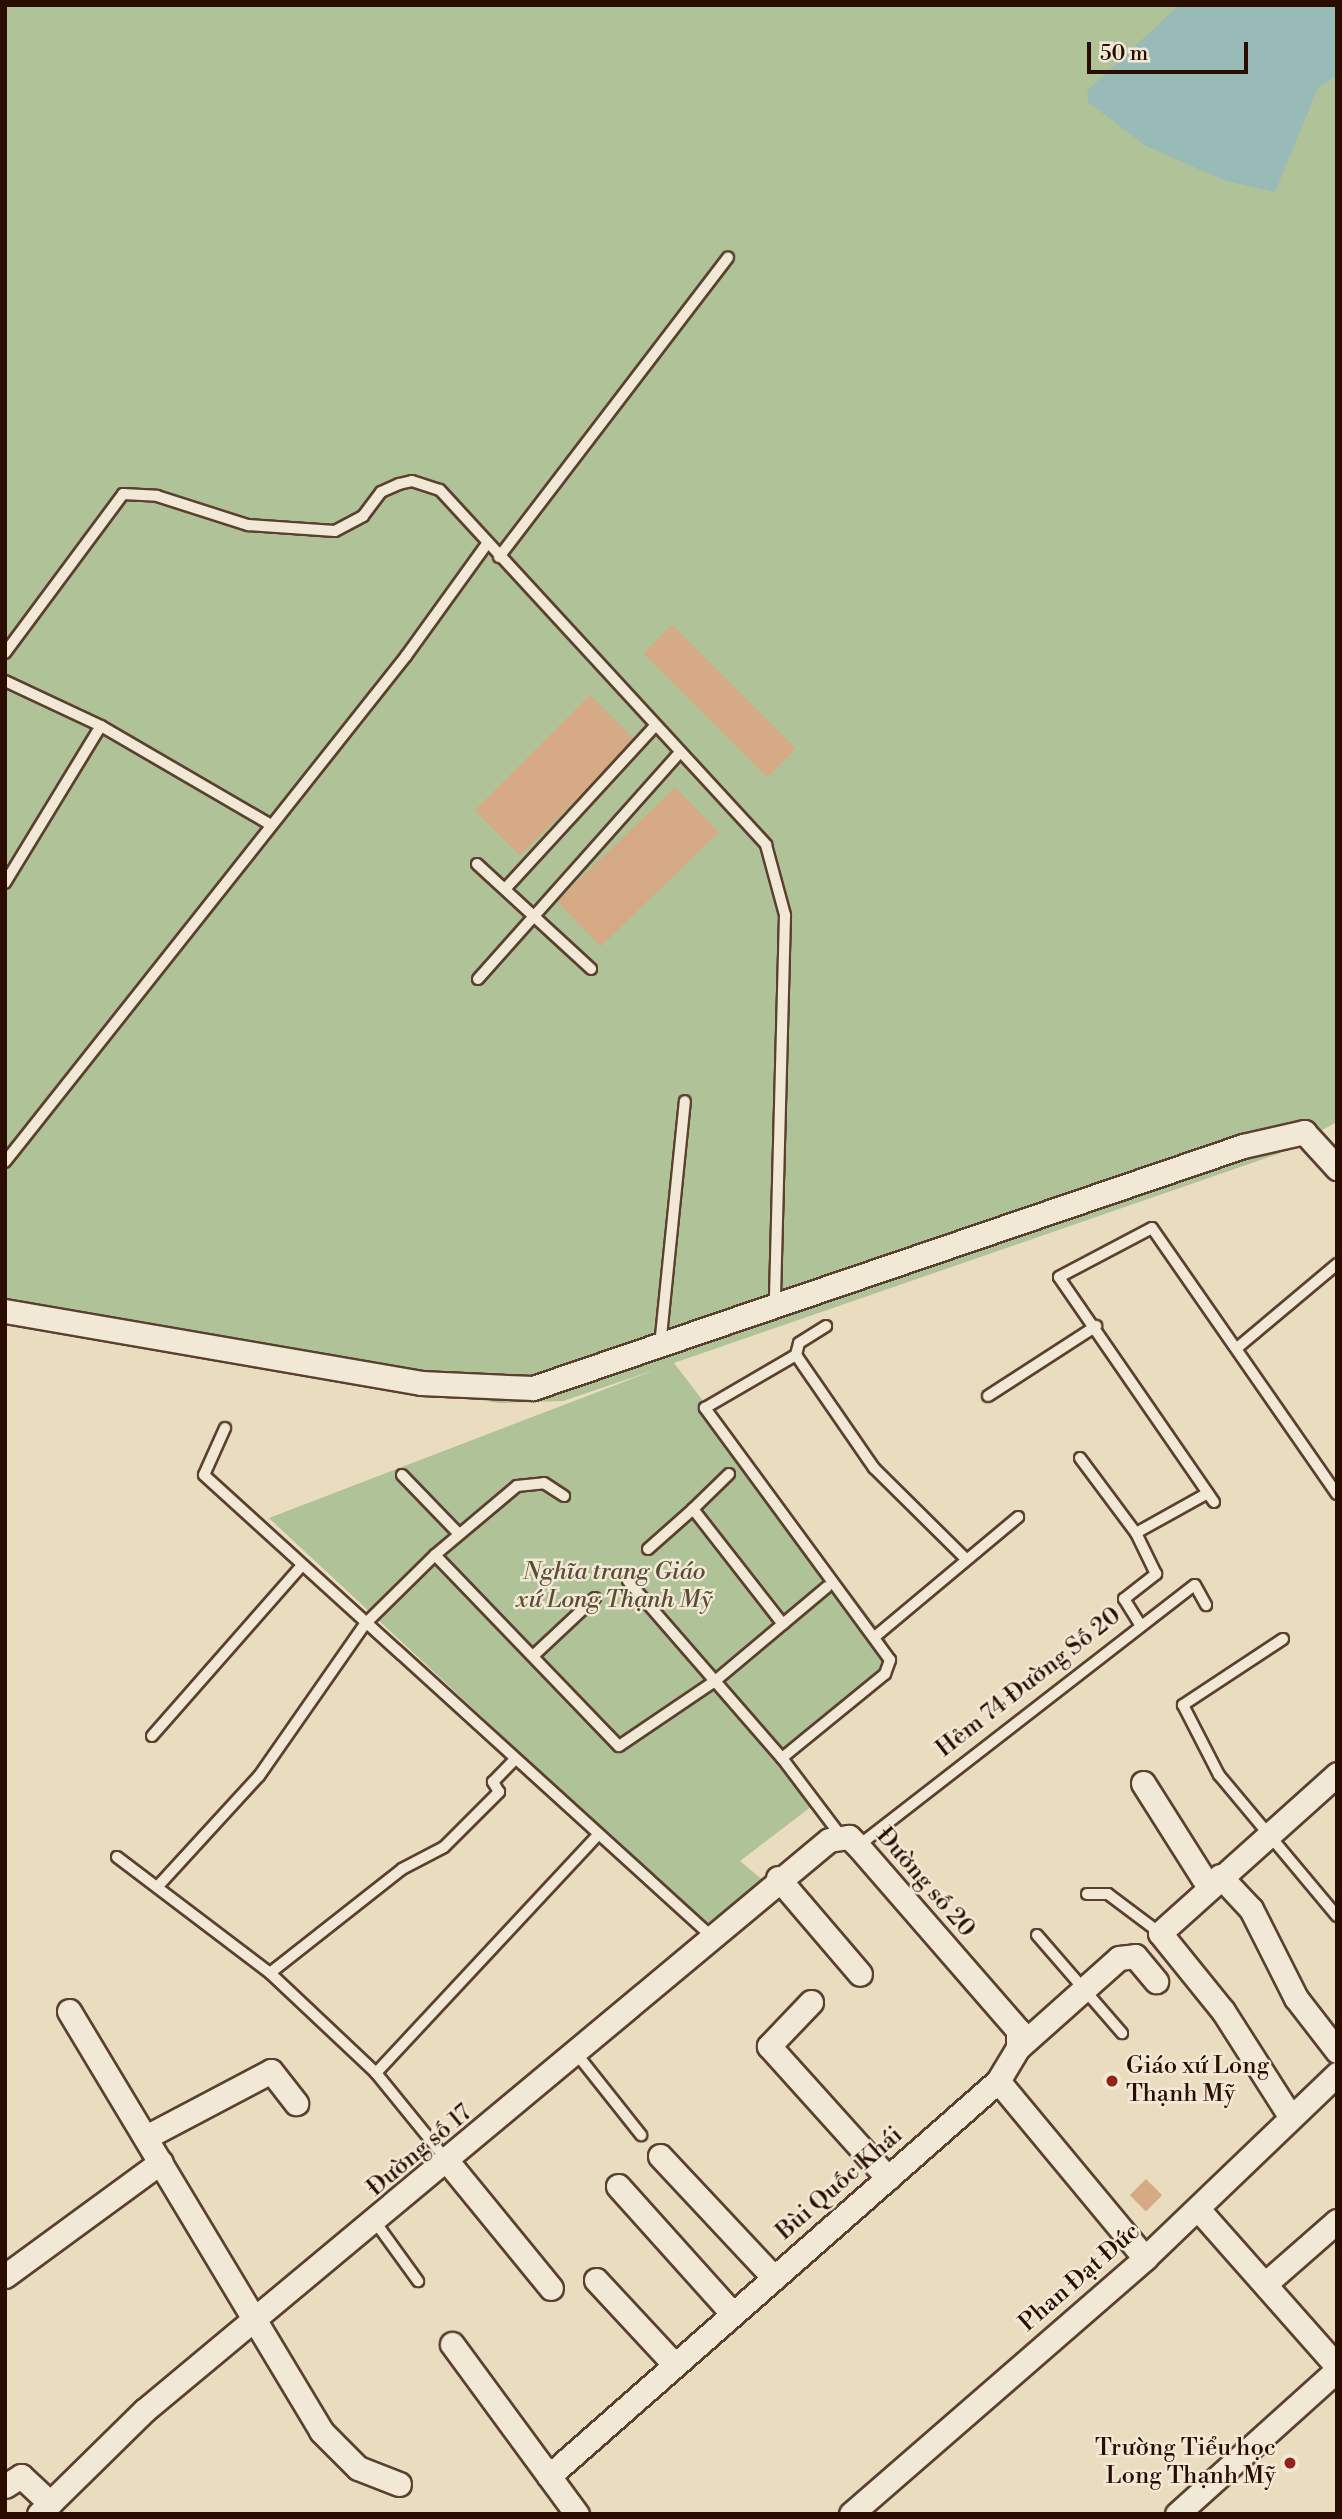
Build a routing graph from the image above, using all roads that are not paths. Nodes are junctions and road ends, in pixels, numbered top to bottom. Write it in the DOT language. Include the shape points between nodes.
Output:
graph roads {
  1 [pos="727,257"];
  2 [pos="486,545"];
  3 [pos="499,556"];
  4 [pos="5,653"];
  5 [pos="5,681"];
  6 [pos="101,726"];
  7 [pos="653,729"];
  8 [pos="677,756"];
  9 [pos="271,825"];
  10 [pos="477,864"];
  11 [pos="5,883"];
  12 [pos="505,889"];
  13 [pos="535,915"];
  14 [pos="591,969"];
  15 [pos="478,979"];
  16 [pos="685,1101"];
  17 [pos="5,1162"];
  18 [pos="1337,1168"];
  19 [pos="1337,1264"];
  20 [pos="775,1308"];
  21 [pos="5,1311"];
  22 [pos="826,1326"];
  23 [pos="1096,1326"];
  24 [pos="1237,1348"];
  25 [pos="659,1349"];
  26 [pos="796,1355"];
  27 [pos="988,1396"];
  28 [pos="225,1428"];
  29 [pos="1080,1458"];
  30 [pos="729,1474"];
  31 [pos="402,1475"];
  32 [pos="1337,1494"];
  33 [pos="564,1496"];
  34 [pos="693,1509"];
  35 [pos="1018,1517"];
  36 [pos="1136,1533"];
  37 [pos="459,1534"];
  38 [pos="648,1549"];
  39 [pos="435,1555"];
  40 [pos="965,1558"];
  41 [pos="302,1565"];
  42 [pos="628,1581"];
  43 [pos="827,1587"];
  44 [pos="595,1598"];
  45 [pos="1206,1605"];
  46 [pos="365,1624"];
  47 [pos="783,1624"];
  48 [pos="1141,1626"];
  49 [pos="877,1634"];
  50 [pos="1283,1639"];
  51 [pos="533,1656"];
  52 [pos="715,1681"];
  53 [pos="152,1736"];
  54 [pos="782,1758"];
  55 [pos="515,1759"];
  56 [pos="1337,1774"];
  57 [pos="1143,1783"];
  58 [pos="1271,1832"];
  59 [pos="598,1835"];
  60 [pos="849,1841"];
  61 [pos="117,1857"];
  62 [pos="778,1878"];
  63 [pos="1214,1881"];
  64 [pos="159,1885"];
  65 [pos="1087,1894"];
  66 [pos="1337,1916"];
  67 [pos="1160,1933"];
  68 [pos="709,1935"];
  69 [pos="1037,1936"];
  70 [pos="270,1973"];
  71 [pos="860,1975"];
  72 [pos="1156,1981"];
  73 [pos="1086,1990"];
  74 [pos="811,2002"];
  75 [pos="69,2011"];
  76 [pos="1122,2034"];
  77 [pos="1018,2048"];
  78 [pos="1337,2051"];
  79 [pos="576,2053"];
  80 [pos="376,2073"];
  81 [pos="1337,2074"];
  82 [pos="998,2081"];
  83 [pos="296,2103"];
  84 [pos="1290,2116"];
  85 [pos="641,2135"];
  86 [pos="146,2137"];
  87 [pos="660,2156"];
  88 [pos="447,2161"];
  89 [pos="161,2162"];
  90 [pos="888,2178"];
  91 [pos="618,2186"];
  92 [pos="1198,2208"];
  93 [pos="1337,2221"];
  94 [pos="376,2223"];
  95 [pos="1145,2258"];
  96 [pos="5,2276"];
  97 [pos="774,2278"];
  98 [pos="596,2280"];
  99 [pos="418,2281"];
  100 [pos="1265,2284"];
  101 [pos="551,2288"];
  102 [pos="733,2314"];
  103 [pos="256,2320"];
  104 [pos="452,2344"];
  105 [pos="1333,2355"];
  106 [pos="674,2365"];
  107 [pos="549,2476"];
  108 [pos="399,2484"];
  109 [pos="5,2486"];
  110 [pos="44,2509"];
  111 [pos="577,2514"];
  112 [pos="851,2514"];
  113 [pos="1177,2514"];
  1 -- 3 [label="lane"];
  2 -- 3 [label="lane"];
  2 -- 4 [label="lane" via="440,491 412,481 381,492 363,516 335,531 248,525 135,491 107,513"];
  2 -- 9 [label="lane"];
  3 -- 7 [label="lane"];
  5 -- 6 [label="lane"];
  6 -- 9 [label="lane"];
  6 -- 11 [label="lane"];
  7 -- 8 [label="lane"];
  7 -- 12 [label="lane"];
  8 -- 13 [label="lane"];
  8 -- 20 [label="lane" via="766,845 785,915"];
  9 -- 17 [label="lane"];
  10 -- 12 [label="lane"];
  12 -- 13 [label="lane"];
  13 -- 14 [label="lane"];
  13 -- 15 [label="lane"];
  16 -- 25 [label="lane"];
  18 -- 20 [label="street" via="1311,1135 1293,1132"];
  19 -- 24 [label="lane"];
  20 -- 25 [label="street"];
  21 -- 25 [label="street" via="498,1391 533,1388"];
  22 -- 26 [label="lane" via="799,1343"];
  23 -- 24 [label="lane" via="1059,1277 1152,1228"];
  23 -- 27 [label="lane"];
  23 -- 36 [label="lane" via="1211,1498"];
  24 -- 32 [label="lane"];
  26 -- 40 [label="lane" via="874,1468"];
  26 -- 49 [label="lane" via="705,1408 762,1491"];
  28 -- 41 [label="lane" via="204,1475"];
  29 -- 36 [label="lane"];
  30 -- 34 [label="lane"];
  31 -- 37 [label="lane"];
  33 -- 37 [label="lane" via="544,1483 517,1486"];
  34 -- 38 [label="lane"];
  34 -- 47 [label="lane"];
  35 -- 40 [label="lane"];
  36 -- 48 [label="lane, Hẻm 74 Đường Số 20" via="1156,1574 1124,1599"];
  37 -- 39 [label="lane"];
  39 -- 46 [label="lane"];
  39 -- 51 [label="lane"];
  40 -- 49 [label="lane"];
  41 -- 46 [label="lane"];
  41 -- 53 [label="lane"];
  42 -- 52 [label="lane, Đường số 20"];
  43 -- 47 [label="lane"];
  44 -- 51 [label="lane"];
  45 -- 48 [label="lane" via="1195,1585"];
  46 -- 55 [label="lane"];
  46 -- 64 [label="lane" via="259,1776"];
  47 -- 52 [label="lane"];
  48 -- 60 [label="lane, Hẻm 74 Đường Số 20"];
  49 -- 54 [label="lane" via="890,1660 885,1674"];
  50 -- 58 [label="lane" via="1183,1705 1219,1775"];
  51 -- 52 [label="lane" via="619,1746"];
  52 -- 54 [label="lane, Đường số 20"];
  54 -- 60 [label="lane, Đường số 20"];
  55 -- 59 [label="lane"];
  55 -- 70 [label="lane" via="493,1782 499,1792 444,1847 402,1869"];
  56 -- 58 [label="street"];
  57 -- 63 [label="street"];
  58 -- 63 [label="street"];
  58 -- 66 [label="lane"];
  59 -- 68 [label="lane"];
  59 -- 80 [label="lane"];
  60 -- 62 [label="street, Đường số 17"];
  60 -- 77 [label="street, Đường số 20" via="1018,2030"];
  61 -- 64 [label="lane"];
  62 -- 68 [label="street, Đường số 17"];
  62 -- 71 [label="street"];
  63 -- 67 [label="street"];
  63 -- 78 [label="street" via="1251,1909 1296,1998"];
  64 -- 70 [label="lane"];
  65 -- 67 [label="lane" via="1108,1894"];
  67 -- 84 [label="street" via="1223,2011"];
  68 -- 79 [label="street, Đường số 17"];
  69 -- 73 [label="lane"];
  70 -- 80 [label="lane"];
  72 -- 73 [label="street, Bùi Quốc Khái" via="1128,1953"];
  73 -- 76 [label="lane"];
  73 -- 77 [label="street, Bùi Quốc Khái"];
  74 -- 90 [label="street" via="776,2032 769,2046"];
  75 -- 86 [label="street"];
  77 -- 82 [label="street, Bùi Quốc Khái"];
  79 -- 85 [label="lane"];
  79 -- 88 [label="street, Đường số 17"];
  80 -- 88 [label="lane"];
  81 -- 84 [label="street, Phan Đạt Đức"];
  82 -- 90 [label="street, Bùi Quốc Khái"];
  82 -- 95 [label="street"];
  83 -- 86 [label="street" via="271,2071"];
  84 -- 92 [label="street, Phan Đạt Đức"];
  86 -- 89 [label="street"];
  87 -- 97 [label="street"];
  88 -- 94 [label="street, Đường số 17"];
  88 -- 101 [label="street"];
  89 -- 96 [label="street"];
  89 -- 103 [label="street"];
  90 -- 97 [label="street, Bùi Quốc Khái"];
  91 -- 102 [label="street"];
  92 -- 95 [label="street, Phan Đạt Đức"];
  92 -- 100 [label="street"];
  93 -- 100 [label="street"];
  94 -- 99 [label="lane"];
  94 -- 103 [label="street, Đường số 17"];
  95 -- 112 [label="street, Phan Đạt Đức"];
  97 -- 102 [label="street, Bùi Quốc Khái"];
  98 -- 106 [label="street"];
  100 -- 105 [label="street"];
  102 -- 106 [label="street, Bùi Quốc Khái"];
  103 -- 108 [label="street" via="337,2449 358,2468"];
  103 -- 110 [label="street, Đường số 17" via="145,2410"];
  104 -- 107 [label="street"];
  105 -- 113 [label="street"];
  106 -- 107 [label="street, Bùi Quốc Khái"];
  107 -- 111 [label="street"];
  109 -- 110 [label="street" via="21,2476"];
}
